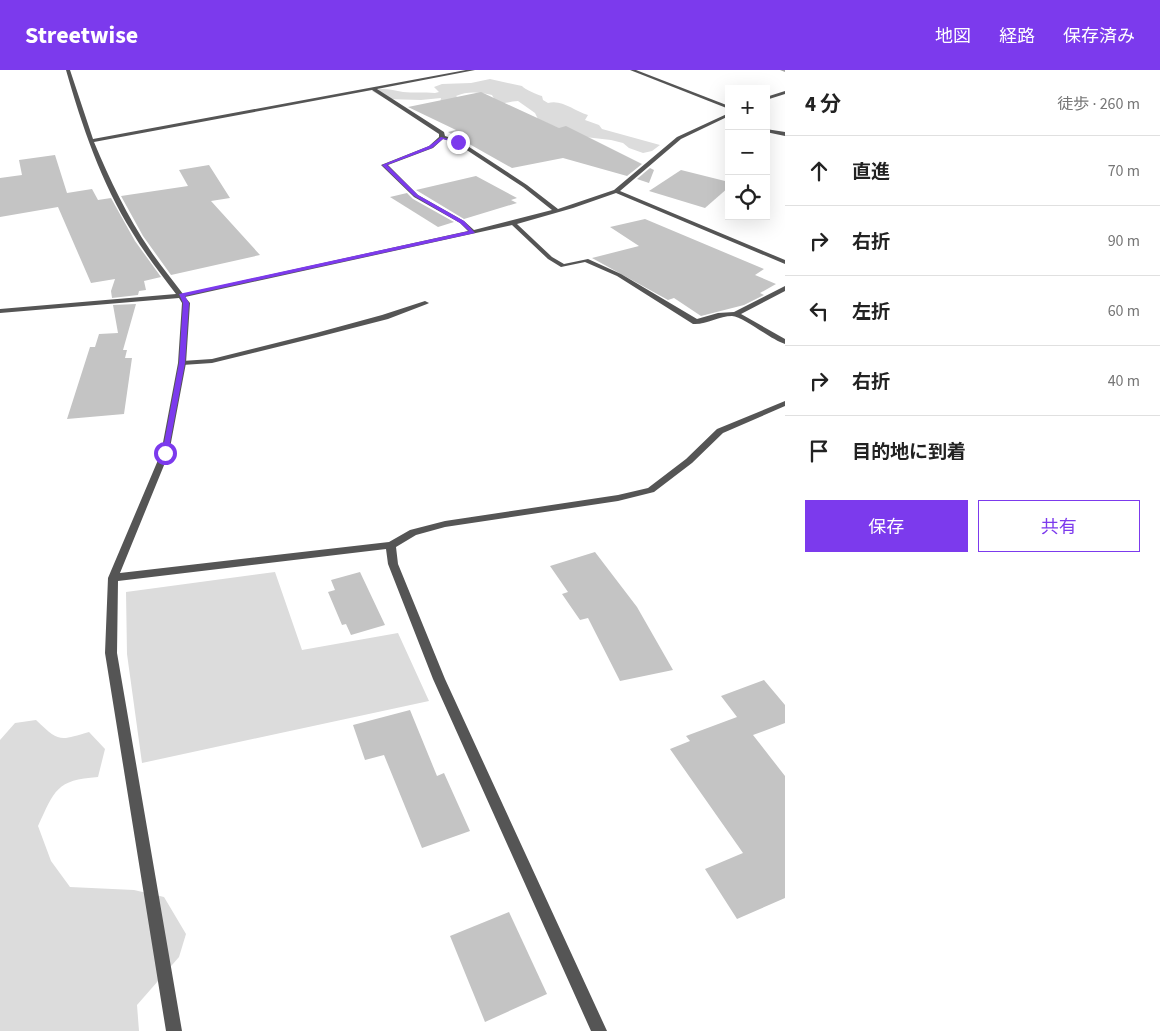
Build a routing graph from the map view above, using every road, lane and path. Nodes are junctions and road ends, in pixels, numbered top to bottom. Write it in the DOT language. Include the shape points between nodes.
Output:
graph roads {
  1 [pos="68,70"];
  2 [pos="473,70"];
  3 [pos="632,70"];
  4 [pos="372,89"];
  5 [pos="785,92"];
  6 [pos="770,98"];
  7 [pos="725,106"];
  8 [pos="725,115"];
  9 [pos="718,118"];
  10 [pos="725,120"];
  11 [pos="770,131"];
  12 [pos="785,134"];
  13 [pos="442,138"];
  14 [pos="93,141"];
  15 [pos="616,191"];
  16 [pos="557,211"];
  17 [pos="512,223"];
  18 [pos="473,232"];
  19 [pos="785,262"];
  20 [pos="785,288"];
  21 [pos="181,296"];
  22 [pos="426,303"];
  23 [pos="0,311"];
  24 [pos="736,314"];
  25 [pos="785,342"];
  26 [pos="182,363"];
  27 [pos="785,402"];
  28 [pos="390,545"];
  29 [pos="113,578"];
  30 [pos="174,1031"];
  31 [pos="599,1031"];
  1 -- 14 [label="street"];
  2 -- 4 [label="street"];
  3 -- 7 [label="street"];
  4 -- 13 [label="street" via="442,133"];
  4 -- 14 [label="street"];
  5 -- 6 [label="street"];
  8 -- 9 [label="street"];
  9 -- 10 [label="street"];
  9 -- 15 [label="street" via="679,138"];
  11 -- 12 [label="street"];
  13 -- 16 [label="street" via="458,142"];
  13 -- 18 [label="street" via="431,147 384,165 416,196 462,222"];
  14 -- 21 [label="street" via="118,203 147,251"];
  15 -- 16 [label="street"];
  15 -- 19 [label="street"];
  16 -- 17 [label="street"];
  17 -- 18 [label="street"];
  17 -- 24 [label="street" via="563,266 586,260 619,275 696,322"];
  18 -- 21 [label="street"];
  20 -- 24 [label="street"];
  21 -- 23 [label="street"];
  21 -- 26 [label="street" via="186,303"];
  22 -- 26 [label="street" via="318,335 212,361"];
  24 -- 25 [label="street"];
  26 -- 29 [label="street" via="165,453"];
  27 -- 28 [label="street" via="720,431 689,461 651,490 618,498 445,524 413,532"];
  28 -- 29 [label="street"];
  28 -- 31 [label="street" via="393,564 439,679"];
  29 -- 30 [label="street" via="111,653"];
}
